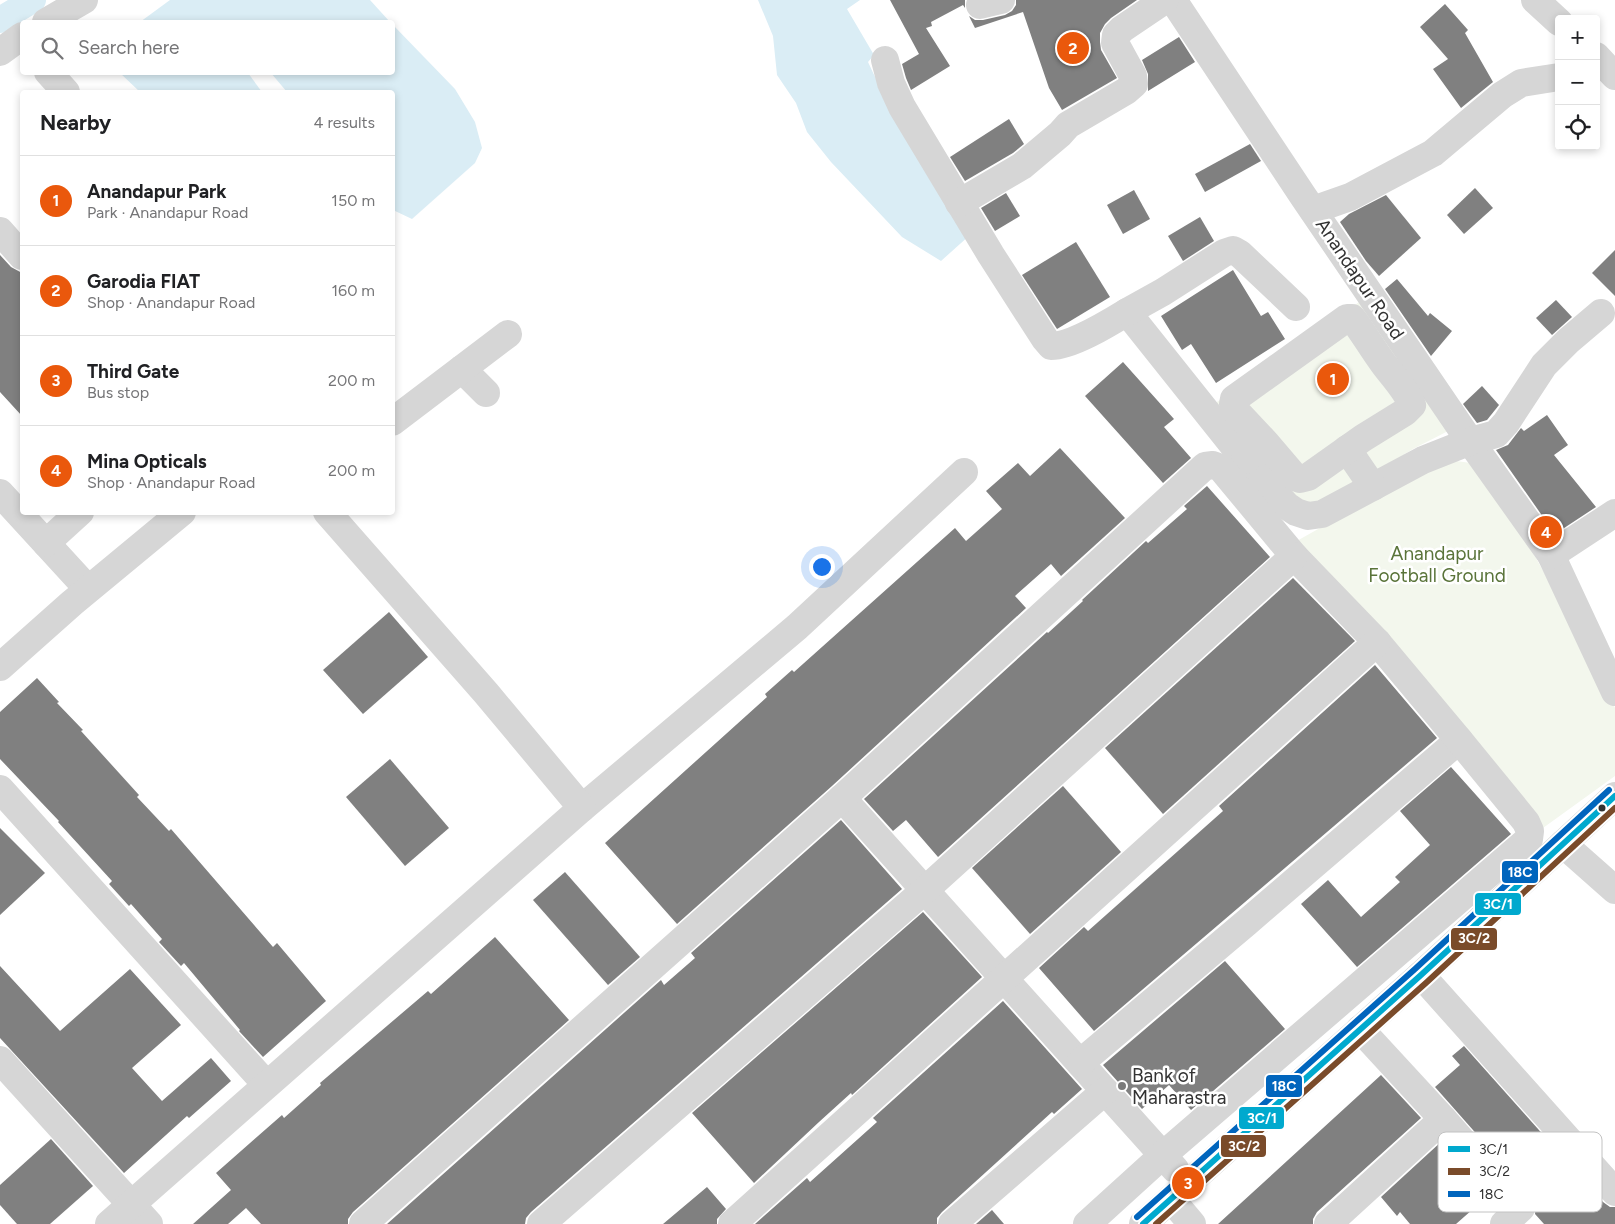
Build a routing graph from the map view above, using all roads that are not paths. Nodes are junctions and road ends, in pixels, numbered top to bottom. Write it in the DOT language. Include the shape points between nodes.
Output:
graph roads {
  1 [pos="84,0"];
  2 [pos="1165,0"];
  3 [pos="1173,0"];
  4 [pos="1535,0"];
  5 [pos="1555,18"];
  6 [pos="49,20"];
  7 [pos="885,60"];
  8 [pos="1600,60"];
  9 [pos="51,75"];
  10 [pos="1600,75"];
  11 [pos="1615,77"];
  12 [pos="1555,78"];
  13 [pos="64,90"];
  14 [pos="960,204"];
  15 [pos="1313,210"];
  16 [pos="0,231"];
  17 [pos="20,254"];
  18 [pos="1296,307"];
  19 [pos="1127,312"];
  20 [pos="1601,313"];
  21 [pos="508,334"];
  22 [pos="1406,347"];
  23 [pos="1383,363"];
  24 [pos="462,369"];
  25 [pos="486,393"];
  26 [pos="395,420"];
  27 [pos="1471,441"];
  28 [pos="1266,443"];
  29 [pos="1347,449"];
  30 [pos="1245,460"];
  31 [pos="964,472"];
  32 [pos="1374,487"];
  33 [pos="0,492"];
  34 [pos="1615,513"];
  35 [pos="20,514"];
  36 [pos="21,515"];
  37 [pos="77,515"];
  38 [pos="178,515"];
  39 [pos="330,515"];
  40 [pos="46,543"];
  41 [pos="1551,555"];
  42 [pos="1294,556"];
  43 [pos="88,589"];
  44 [pos="1377,642"];
  45 [pos="0,667"];
  46 [pos="1615,692"];
  47 [pos="1460,740"];
  48 [pos="0,788"];
  49 [pos="1615,796"];
  50 [pos="842,798"];
  51 [pos="582,808"];
  52 [pos="1562,844"];
  53 [pos="924,890"];
  54 [pos="1615,890"];
  55 [pos="1421,975"];
  56 [pos="1004,978"];
  57 [pos="1360,1029"];
  58 [pos="0,1060"];
  59 [pos="1080,1063"];
  60 [pos="266,1084"];
  61 [pos="1105,1091"];
  62 [pos="1443,1119"];
  63 [pos="1453,1132"];
  64 [pos="1561,1132"];
  65 [pos="1163,1155"];
  66 [pos="1602,1177"];
  67 [pos="1179,1191"];
  68 [pos="1615,1192"];
  69 [pos="132,1204"];
  70 [pos="110,1224"];
  71 [pos="149,1224"];
  72 [pos="363,1224"];
  73 [pos="541,1224"];
  74 [pos="732,1224"];
  75 [pos="952,1224"];
  76 [pos="1087,1224"];
  77 [pos="1143,1224"];
  78 [pos="1192,1224"];
  79 [pos="1328,1224"];
  1 -- 6 [label="street"];
  2 -- 14 [label="street" via="1116,35 1115,43 1134,84 1068,125 1022,166"];
  3 -- 15 [label="street, Anandapur Road"];
  4 -- 5 [label="street"];
  7 -- 14 [label="street" via="902,107"];
  8 -- 11 [label="street"];
  9 -- 13 [label="street"];
  10 -- 11 [label="street"];
  12 -- 15 [label="street" via="1521,83 1433,153 1350,197"];
  14 -- 19 [label="street" via="1051,346 1097,331"];
  15 -- 22 [label="street, Anandapur Road"];
  16 -- 17 [label="street"];
  18 -- 19 [label="street" via="1233,250"];
  19 -- 30 [label="street"];
  20 -- 27 [label="street" via="1544,366 1496,434"];
  21 -- 24 [label="street"];
  22 -- 23 [label="street"];
  22 -- 27 [label="street, Anandapur Road"];
  23 -- 28 [label="street" via="1352,318 1346,318 1234,400 1236,411"];
  23 -- 29 [label="street" via="1412,405"];
  24 -- 25 [label="street"];
  24 -- 26 [label="street"];
  27 -- 32 [label="street" via="1423,460"];
  27 -- 41 [label="street, Anandapur Road"];
  28 -- 29 [label="street" via="1300,479 1308,477"];
  28 -- 30 [label="street"];
  29 -- 32 [label="street"];
  30 -- 32 [label="street" via="1287,506 1308,516 1322,514"];
  31 -- 51 [label="street" via="797,626"];
  33 -- 35 [label="street"];
  34 -- 41 [label="street"];
  36 -- 40 [label="street"];
  37 -- 40 [label="street"];
  38 -- 43 [label="street"];
  39 -- 51 [label="street"];
  40 -- 43 [label="street"];
  41 -- 46 [label="street, Anandapur Road"];
  42 -- 44 [label="street"];
  42 -- 50 [label="street" via="1221,468 1205,466"];
  42 -- 53 [label="street"];
  43 -- 45 [label="street"];
  44 -- 47 [label="street"];
  44 -- 56 [label="street"];
  47 -- 59 [label="street"];
  47 -- 65 [label="street" via="1526,822 1529,839"];
  48 -- 60 [label="street"];
  49 -- 52 [label="street"];
  50 -- 53 [label="street"];
  50 -- 72 [label="street"];
  51 -- 60 [label="street"];
  52 -- 54 [label="street"];
  52 -- 55 [label="street"];
  53 -- 56 [label="street"];
  53 -- 73 [label="street"];
  55 -- 57 [label="street"];
  55 -- 64 [label="street"];
  56 -- 59 [label="street"];
  56 -- 74 [label="street"];
  57 -- 62 [label="street"];
  57 -- 67 [label="street"];
  58 -- 69 [label="street"];
  59 -- 61 [label="street"];
  60 -- 69 [label="street"];
  61 -- 65 [label="street"];
  61 -- 75 [label="street"];
  62 -- 63 [label="street"];
  62 -- 79 [label="street"];
  65 -- 67 [label="street"];
  65 -- 76 [label="street"];
  66 -- 68 [label="street"];
  67 -- 77 [label="street"];
  67 -- 78 [label="street"];
  69 -- 70 [label="street"];
  69 -- 71 [label="street"];
}
